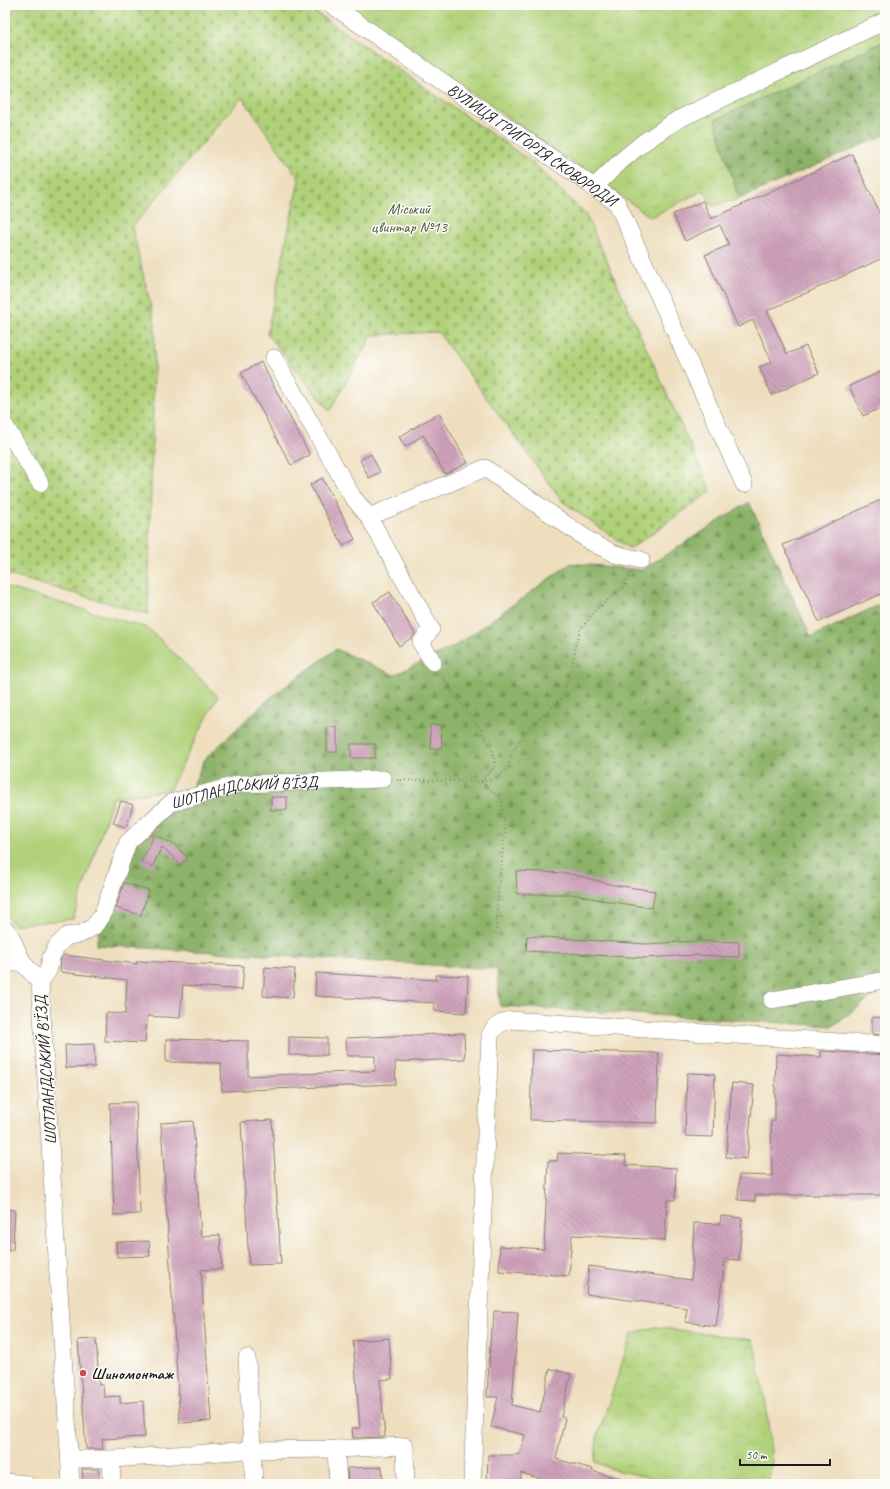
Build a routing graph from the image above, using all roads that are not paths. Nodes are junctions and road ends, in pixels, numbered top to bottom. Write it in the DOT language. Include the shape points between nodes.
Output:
graph roads {
  1 [pos="332,5"];
  2 [pos="885,20"];
  3 [pos="593,188"];
  4 [pos="274,358"];
  5 [pos="5,426"];
  6 [pos="40,483"];
  7 [pos="744,484"];
  8 [pos="369,517"];
  9 [pos="639,564"];
  10 [pos="433,662"];
  11 [pos="382,779"];
  12 [pos="5,929"];
  13 [pos="5,963"];
  14 [pos="23,963"];
  15 [pos="885,980"];
  16 [pos="40,982"];
  17 [pos="772,1000"];
  18 [pos="885,1045"];
  19 [pos="247,1358"];
  20 [pos="336,1449"];
  21 [pos="252,1450"];
  22 [pos="70,1459"];
  23 [pos="111,1459"];
  24 [pos="5,1482"];
  25 [pos="26,1484"];
  26 [pos="71,1484"];
  27 [pos="112,1484"];
  28 [pos="254,1484"];
  29 [pos="338,1484"];
  30 [pos="406,1484"];
  31 [pos="472,1484"];
  1 -- 3 [label="street, ВУЛИЦЯ ГРИГОРІЯ СКОВОРОДИ"];
  2 -- 3 [label="street" via="677,120 644,142"];
  3 -- 7 [label="street, ВУЛИЦЯ ГРИГОРІЯ СКОВОРОДИ" via="616,203"];
  4 -- 8 [label="street" via="352,496"];
  5 -- 6 [label="street"];
  8 -- 9 [label="street" via="485,468 591,542"];
  8 -- 10 [label="street" via="431,628 421,643"];
  11 -- 16 [label="street, ШОТЛАНДСЬКИЙ В'ЇЗД" via="239,784 171,803 128,842 102,916 93,927 81,934 67,936 57,946 48,971"];
  12 -- 14 [label="street"];
  13 -- 14 [label="street"];
  14 -- 16 [label="street"];
  15 -- 17 [label="street"];
  16 -- 22 [label="street, ШОТЛАНДСЬКИЙ В'ЇЗД"];
  18 -- 31 [label="street" via="510,1020 494,1027 490,1035"];
  19 -- 21 [label="street"];
  20 -- 21 [label="street"];
  20 -- 29 [label="street"];
  20 -- 30 [label="street" via="405,1446"];
  21 -- 23 [label="street"];
  21 -- 28 [label="street"];
  22 -- 23 [label="street"];
  22 -- 26 [label="street, ШОТЛАНДСЬКИЙ В'ЇЗД"];
  23 -- 27 [label="street"];
  24 -- 25 [label="street"];
}
